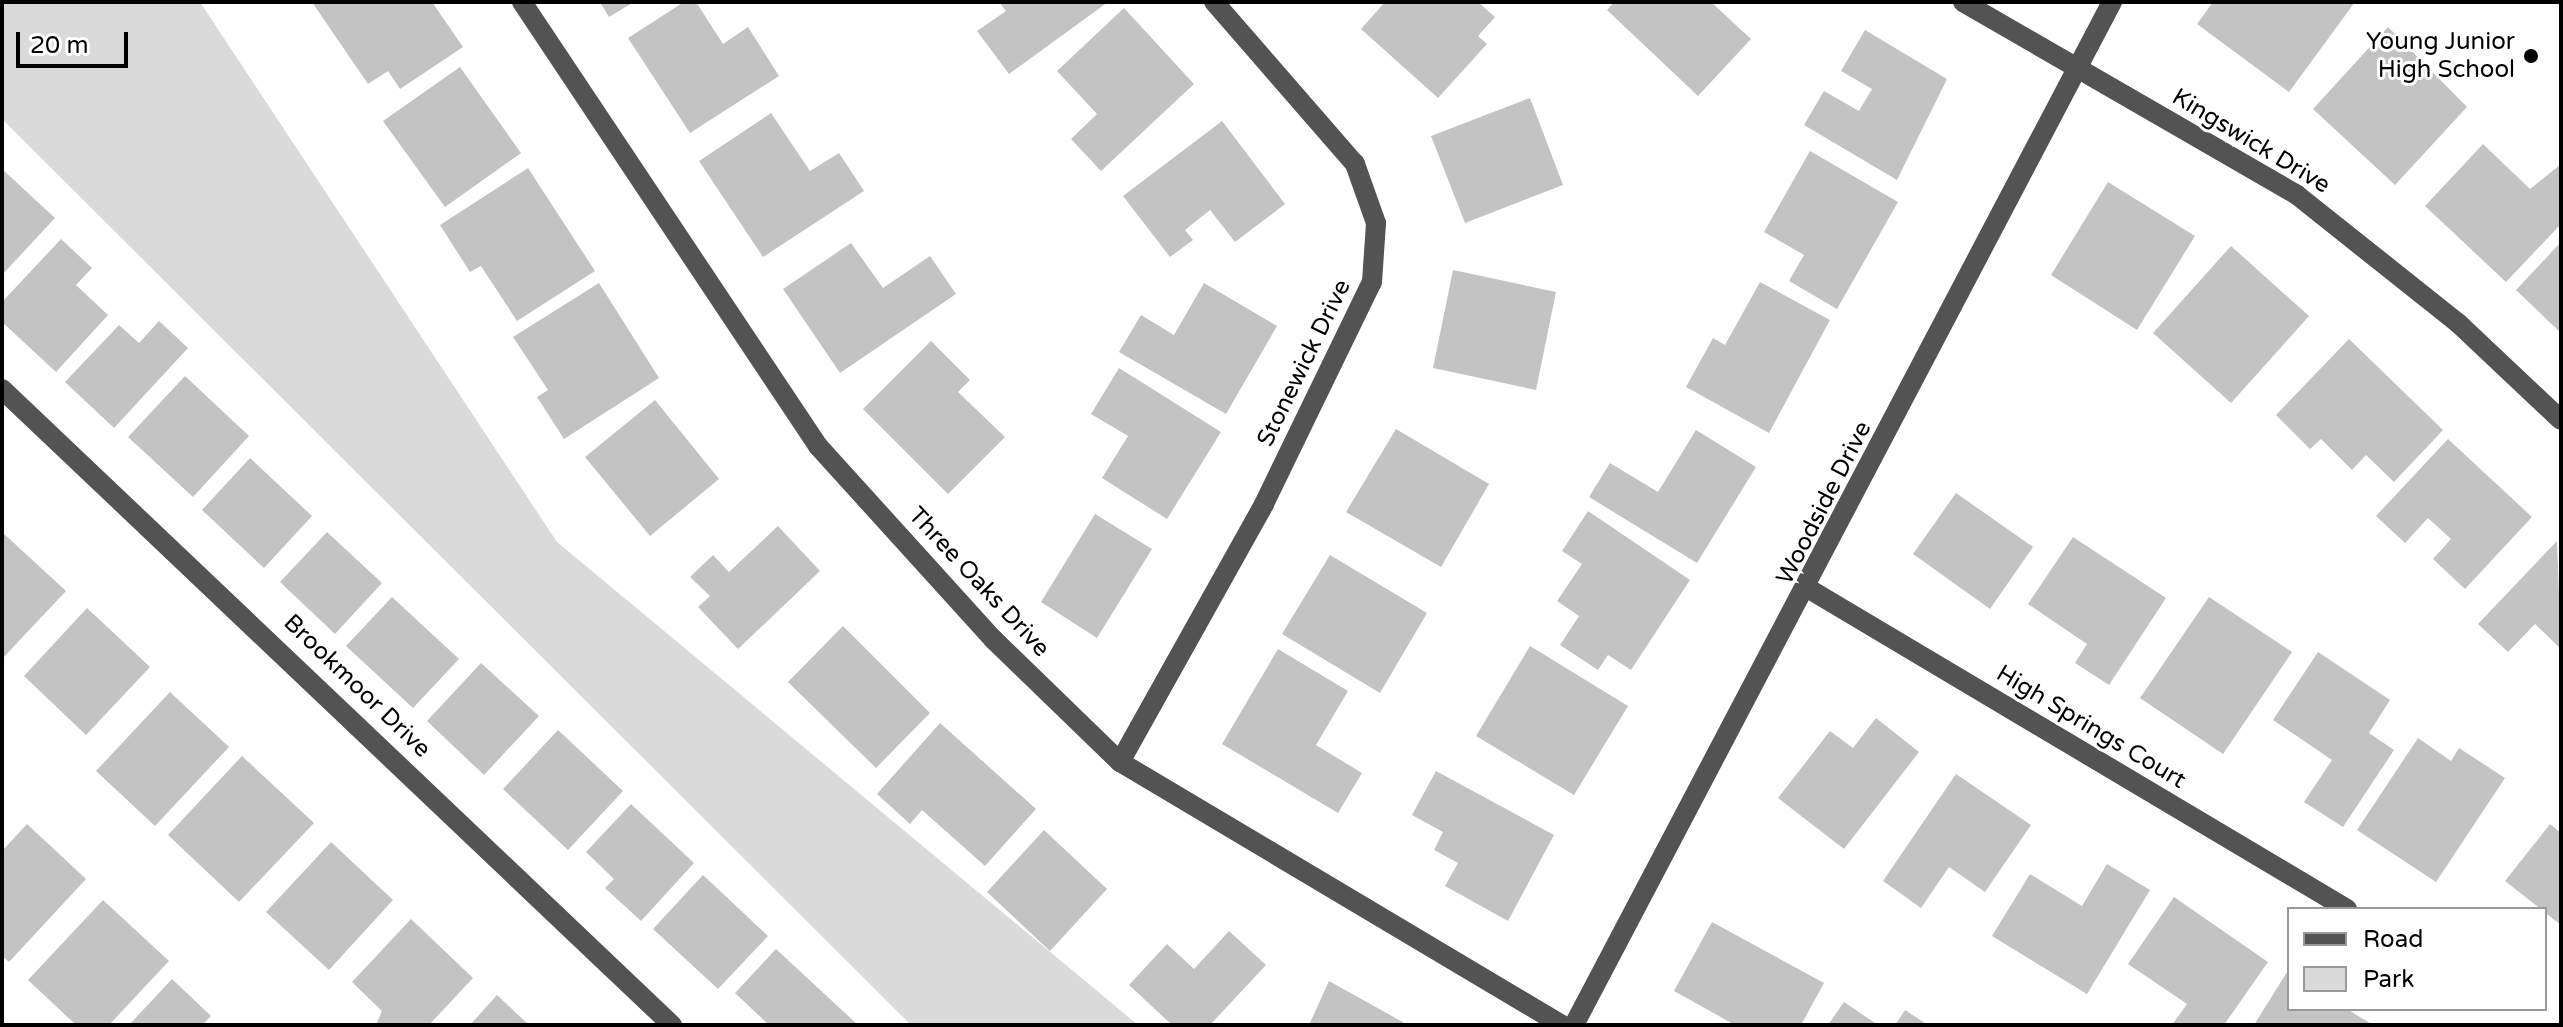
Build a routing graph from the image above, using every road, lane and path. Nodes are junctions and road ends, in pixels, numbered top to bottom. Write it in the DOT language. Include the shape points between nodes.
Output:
graph roads {
  1 [pos="522,2"];
  2 [pos="1214,2"];
  3 [pos="1963,2"];
  4 [pos="2112,2"];
  5 [pos="2078,68"];
  6 [pos="2,389"];
  7 [pos="2561,420"];
  8 [pos="1809,589"];
  9 [pos="1120,762"];
  10 [pos="2344,907"];
  11 [pos="672,1025"];
  12 [pos="1562,1025"];
  13 [pos="1574,1025"];
  1 -- 9 [label="street, Three Oaks Drive" via="818,446 993,639"];
  2 -- 9 [label="street, Stonewick Drive" via="1355,164 1376,223 1372,282 1264,504"];
  3 -- 5 [label="street, Kingswick Drive"];
  4 -- 5 [label="street, Woodside Drive"];
  5 -- 7 [label="street, Kingswick Drive" via="2297,195 2458,323"];
  5 -- 8 [label="street, Woodside Drive"];
  6 -- 11 [label="street, Brookmoor Drive"];
  8 -- 10 [label="street, High Springs Court"];
  8 -- 13 [label="street, Woodside Drive"];
  9 -- 12 [label="street, Three Oaks Drive" via="1220,828"];
}
